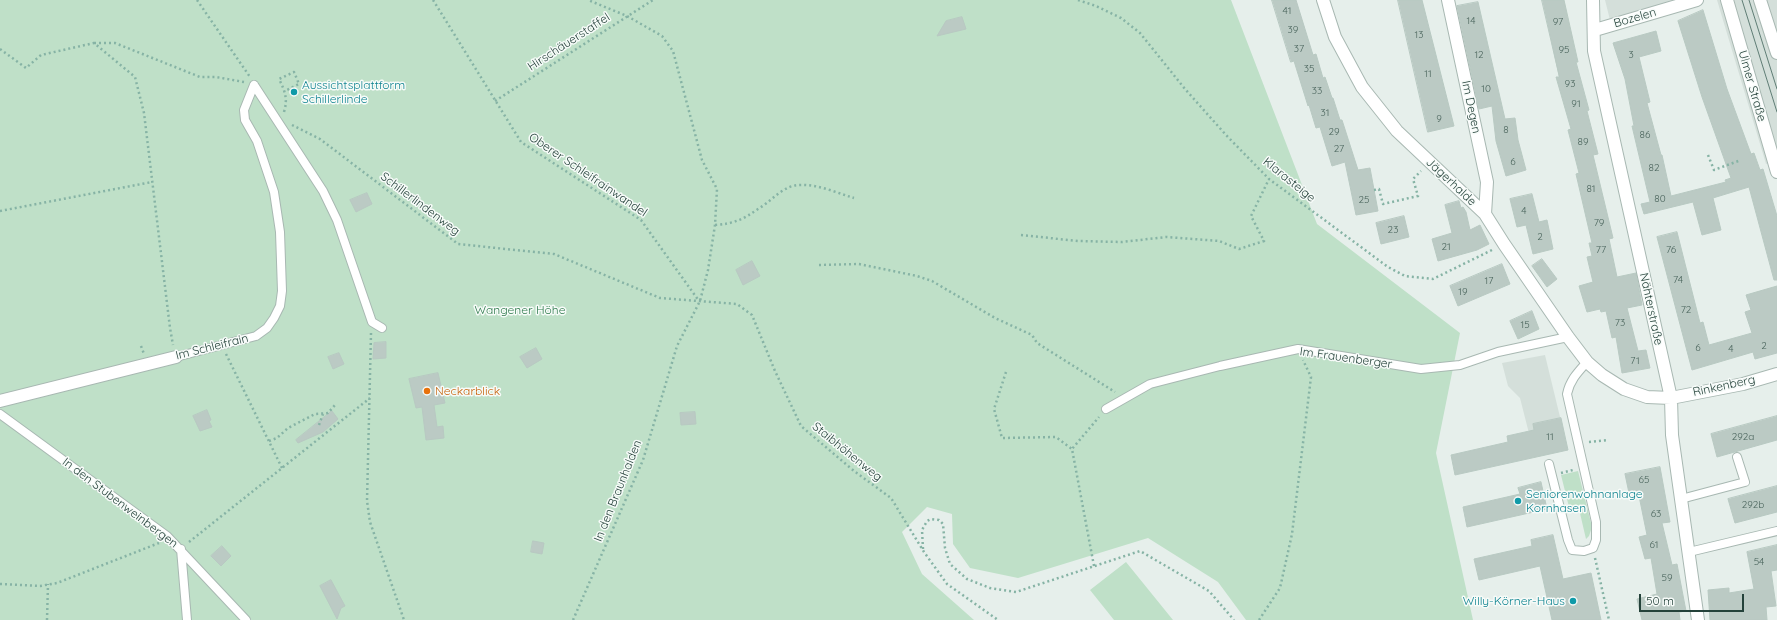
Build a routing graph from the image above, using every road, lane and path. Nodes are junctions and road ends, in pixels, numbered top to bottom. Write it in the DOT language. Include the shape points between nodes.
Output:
graph roads {
  1 [pos="197,0"];
  2 [pos="433,0"];
  3 [pos="588,0"];
  4 [pos="653,0"];
  5 [pos="1078,0"];
  6 [pos="1323,0"];
  7 [pos="1448,0"];
  8 [pos="1593,0"];
  9 [pos="1697,0"];
  10 [pos="1727,0"];
  11 [pos="1760,0"];
  12 [pos="627,16"];
  13 [pos="1595,30"];
  14 [pos="94,44"];
  15 [pos="0,49"];
  16 [pos="1777,53"];
  17 [pos="254,85"];
  18 [pos="285,91"];
  19 [pos="496,101"];
  20 [pos="279,122"];
  21 [pos="1708,155"];
  22 [pos="1741,160"];
  23 [pos="1777,172"];
  24 [pos="1413,178"];
  25 [pos="1269,179"];
  26 [pos="152,182"];
  27 [pos="1374,190"];
  28 [pos="854,198"];
  29 [pos="0,211"];
  30 [pos="1485,214"];
  31 [pos="715,225"];
  32 [pos="1022,235"];
  33 [pos="1504,244"];
  34 [pos="819,265"];
  35 [pos="700,301"];
  36 [pos="372,322"];
  37 [pos="382,328"];
  38 [pos="1568,337"];
  39 [pos="223,346"];
  40 [pos="1298,349"];
  41 [pos="176,356"];
  42 [pos="1587,362"];
  43 [pos="1006,372"];
  44 [pos="1777,374"];
  45 [pos="370,398"];
  46 [pos="1671,398"];
  47 [pos="1122,400"];
  48 [pos="0,401"];
  49 [pos="335,405"];
  50 [pos="1106,409"];
  51 [pos="0,414"];
  52 [pos="323,414"];
  53 [pos="319,425"];
  54 [pos="1608,440"];
  55 [pos="269,441"];
  56 [pos="1578,444"];
  57 [pos="1072,449"];
  58 [pos="1737,457"];
  59 [pos="1549,464"];
  60 [pos="282,468"];
  61 [pos="1576,469"];
  62 [pos="1564,472"];
  63 [pos="1680,499"];
  64 [pos="1777,531"];
  65 [pos="167,536"];
  66 [pos="1593,548"];
  67 [pos="181,549"];
  68 [pos="924,552"];
  69 [pos="1689,552"];
  70 [pos="1094,566"];
  71 [pos="0,584"];
  72 [pos="48,584"];
  73 [pos="47,620"];
  74 [pos="187,620"];
  75 [pos="246,620"];
  76 [pos="404,620"];
  77 [pos="573,620"];
  78 [pos="998,620"];
  79 [pos="1234,620"];
  80 [pos="1259,620"];
  81 [pos="1609,620"];
  82 [pos="1698,620"];
  1 -- 17 [label="path" via="243,65"];
  2 -- 19 [label="path, Oberer Schleifrainwandel"];
  3 -- 12 [label="path, In den Braunhalden"];
  4 -- 12 [label="path, Hirschäuerstaffel"];
  5 -- 25 [label="path, Klarasteige" via="1121,18 1140,33 1226,136"];
  6 -- 30 [label="street, Jägerhalde" via="1336,37 1362,87 1398,131"];
  7 -- 30 [label="street, Im Degen" via="1487,182"];
  8 -- 13 [label="street, Nähterstraße"];
  9 -- 13 [label="street, Bozelen"];
  10 -- 23 [label="street, Ulmer Straße"];
  11 -- 16 [label="street"];
  12 -- 19 [label="path, Hirschäuerstaffel"];
  12 -- 31 [label="path, In den Braunhalden" via="662,36 673,50 702,160 717,189"];
  13 -- 46 [label="street, Nähterstraße" via="1594,51"];
  14 -- 15 [label="path" via="41,55 26,68"];
  14 -- 17 [label="path" via="115,43 200,77 235,79"];
  14 -- 26 [label="path" via="135,77 144,113"];
  17 -- 20 [label="lane"];
  17 -- 39 [label="lane, Im Schleifrain" via="244,110 245,120 257,141 274,192 280,232 282,290 280,306 267,328 256,336"];
  18 -- 18 [label="path" via="279,80 294,72 299,84"];
  18 -- 20 [label="path" via="286,103"];
  19 -- 35 [label="path, Oberer Schleifrainwandel" via="521,142 641,220"];
  20 -- 35 [label="path, Schillerlindenweg" via="294,125 320,139 458,244 554,254 660,298"];
  20 -- 36 [label="lane" via="323,191 337,220"];
  21 -- 22 [label="path" via="1714,170"];
  24 -- 27 [label="path" via="1418,196 1383,204 1379,189"];
  25 -- 32 [label="path" via="1251,216 1264,241 1239,249 1219,241 1166,237 1122,242 1078,241"];
  25 -- 33 [label="path, Klarasteige" via="1388,267 1405,276 1433,279"];
  26 -- 29 [label="path"];
  26 -- 41 [label="path" via="170,328"];
  28 -- 31 [label="path" via="817,187 801,184 790,186 758,210 732,224"];
  30 -- 33 [label="street, Jägerhalde"];
  31 -- 35 [label="path, In den Braunhalden"];
  33 -- 38 [label="street, Jägerhalde"];
  34 -- 47 [label="path" via="859,264 932,281 995,318 1032,335 1037,343 1118,393"];
  35 -- 68 [label="path, Staibhöhenweg" via="737,304 752,315 801,426 854,471 891,498"];
  35 -- 77 [label="path, In den Braunhalden" via="677,346 643,460"];
  36 -- 37 [label="lane"];
  36 -- 45 [label="path"];
  38 -- 40 [label="lane, Im Frauenberger" via="1498,352 1460,366 1421,369"];
  38 -- 42 [label="street, Jägerhalde"];
  39 -- 41 [label="lane, Im Schleifrain"];
  39 -- 55 [label="path"];
  40 -- 47 [label="lane, Im Frauenberger" via="1150,384"];
  40 -- 80 [label="path" via="1311,377 1292,534 1280,588"];
  41 -- 48 [label="street, Im Schleifrain"];
  42 -- 46 [label="street, Jägerhalde" via="1624,389 1646,397"];
  42 -- 56 [label="lane" via="1569,384 1567,394"];
  43 -- 57 [label="path" via="994,409 1002,438 1056,437"];
  44 -- 46 [label="street, Rinkenberg" via="1743,384"];
  45 -- 60 [label="path"];
  45 -- 76 [label="path" via="367,501 370,522"];
  46 -- 63 [label="street, Nähterstraße" via="1672,435"];
  47 -- 50 [label="lane, Im Frauenberger"];
  49 -- 52 [label="path" via="328,413"];
  50 -- 57 [label="path"];
  51 -- 65 [label="lane, In den Stubenweinbergen"];
  52 -- 53 [label="path"];
  52 -- 55 [label="path" via="315,414"];
  54 -- 56 [label="path"];
  55 -- 60 [label="path"];
  56 -- 66 [label="lane" via="1596,522 1596,540"];
  57 -- 70 [label="path"];
  58 -- 63 [label="lane" via="1745,482"];
  59 -- 66 [label="lane" via="1572,550 1584,551"];
  60 -- 67 [label="path"];
  61 -- 62 [label="path"];
  63 -- 69 [label="street, Nähterstraße"];
  64 -- 69 [label="lane"];
  65 -- 67 [label="lane, In den Stubenweinbergen"];
  65 -- 72 [label="path" via="154,544"];
  66 -- 81 [label="path"];
  67 -- 74 [label="lane"];
  67 -- 75 [label="lane, In den Stubenweinbergen"];
  68 -- 70 [label="path" via="922,530 931,519 939,520 943,524 945,548 950,564 967,579 990,588 1016,592"];
  68 -- 78 [label="path, Staibhöhenweg" via="947,584"];
  69 -- 82 [label="street, Nähterstraße"];
  70 -- 79 [label="path" via="1140,551 1209,591"];
  71 -- 72 [label="path"];
  72 -- 73 [label="path"];
}
